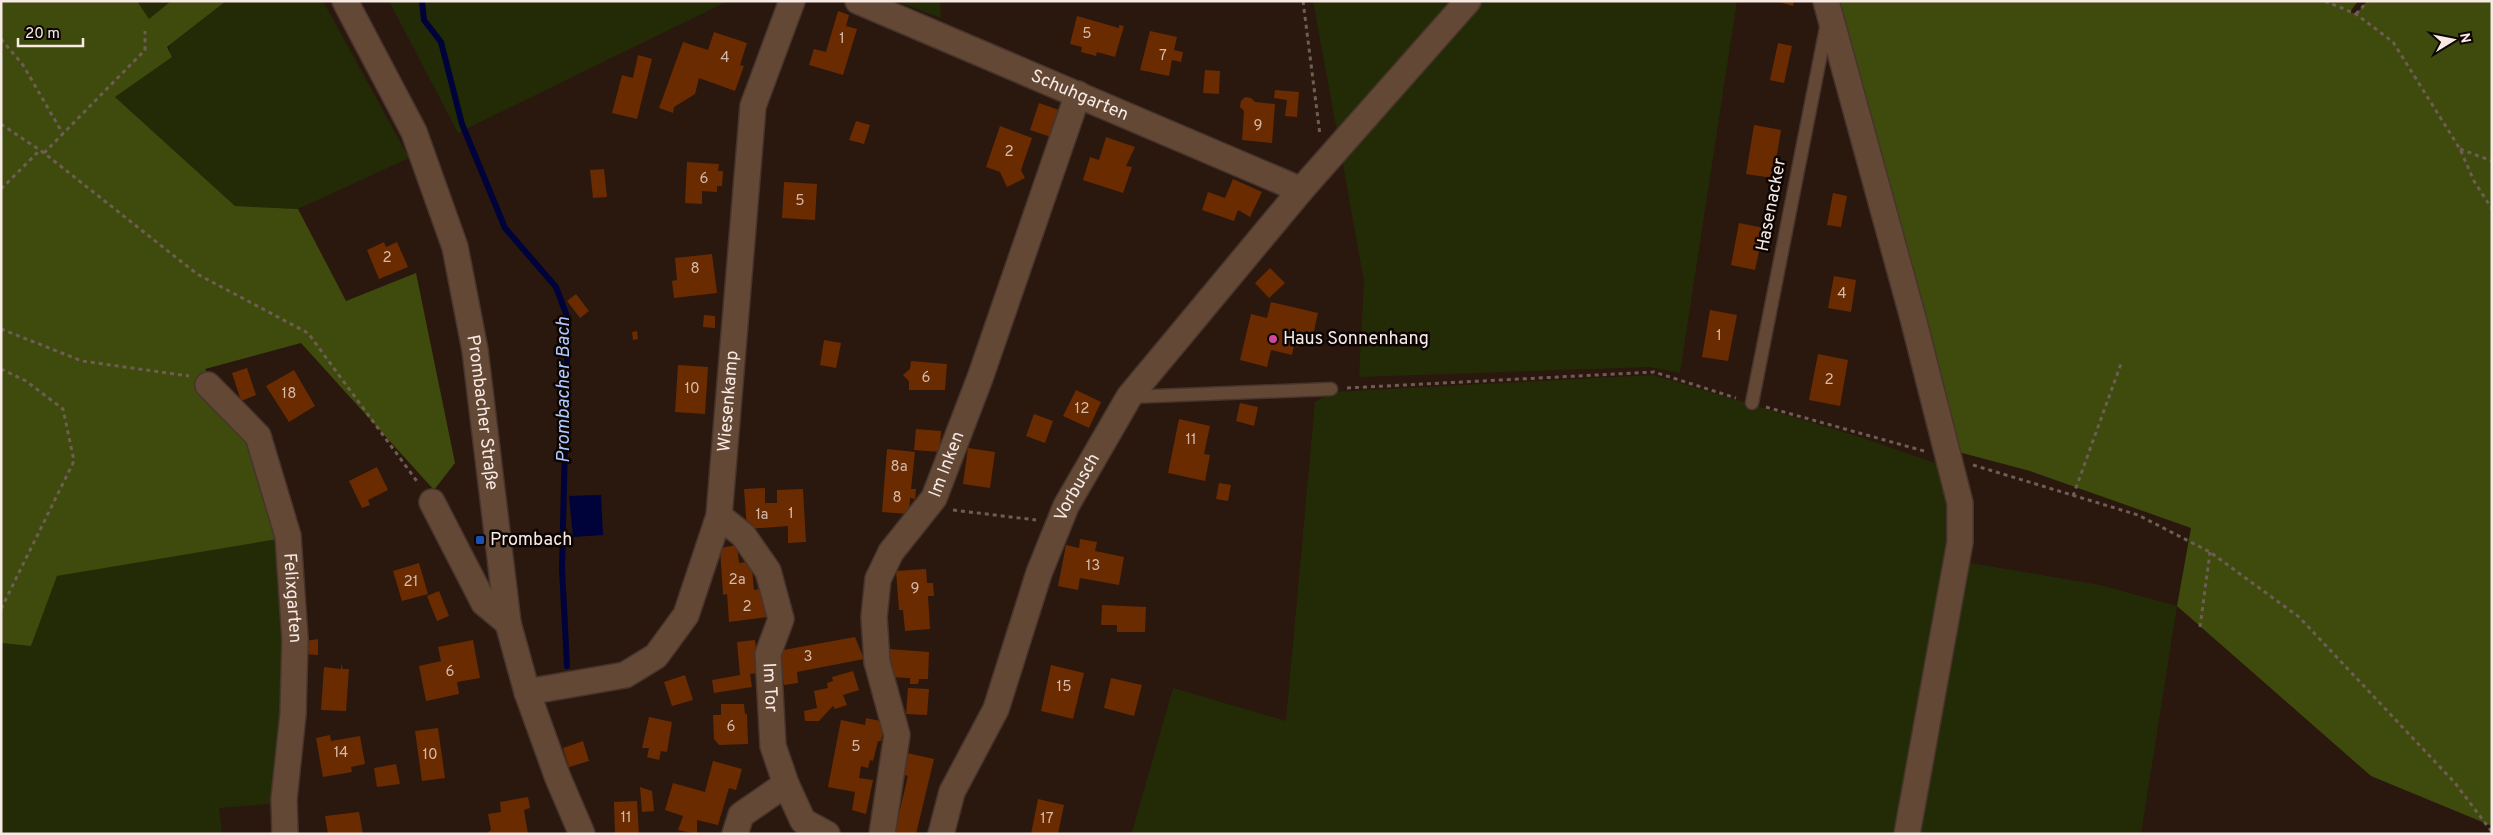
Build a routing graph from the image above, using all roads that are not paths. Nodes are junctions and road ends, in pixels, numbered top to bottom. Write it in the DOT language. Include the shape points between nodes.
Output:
graph roads {
  1 [pos="345,1"];
  2 [pos="792,1"];
  3 [pos="858,1"];
  4 [pos="1468,1"];
  5 [pos="1828,7"];
  6 [pos="1078,94"];
  7 [pos="1301,190"];
  8 [pos="208,385"];
  9 [pos="1331,389"];
  10 [pos="1129,397"];
  11 [pos="1752,403"];
  12 [pos="432,502"];
  13 [pos="719,516"];
  14 [pos="508,623"];
  15 [pos="527,692"];
  16 [pos="786,784"];
  17 [pos="798,827"];
  18 [pos="285,834"];
  19 [pos="582,834"];
  20 [pos="735,834"];
  21 [pos="827,834"];
  22 [pos="882,834"];
  23 [pos="941,834"];
  24 [pos="1907,834"];
  1 -- 14 [label="street, Prombacher Straße" via="414,132 455,247 475,350"];
  2 -- 13 [label="street, Wiesenkamp" via="753,106"];
  3 -- 6 [label="street, Schuhgarten"];
  4 -- 7 [label="street, Vorbusch"];
  5 -- 11 [label="lane, Hasenacker"];
  5 -- 24 [label="street" via="1960,504 1960,542"];
  6 -- 7 [label="street, Schuhgarten"];
  6 -- 22 [label="street, Im Inken" via="980,378 934,498 891,552 878,578 874,618 877,662 897,735"];
  7 -- 10 [label="street, Vorbusch"];
  8 -- 18 [label="street, Felixgarten" via="258,436 288,536 295,639 293,714 284,799"];
  9 -- 10 [label="lane"];
  10 -- 23 [label="street, Vorbusch" via="1059,522 1039,573 996,710 952,792"];
  12 -- 14 [label="street" via="484,603"];
  13 -- 15 [label="street, Wiesenkamp" via="686,615 656,656 625,675"];
  13 -- 16 [label="street, Im Tor" via="742,535 768,571 781,618 768,654 773,746"];
  14 -- 15 [label="street, Prombacher Straße"];
  15 -- 19 [label="street, Prombacher Straße"];
  16 -- 17 [label="street, Im Tor"];
  16 -- 20 [label="street" via="741,815"];
  17 -- 21 [label="street, Im Tor"];
}
